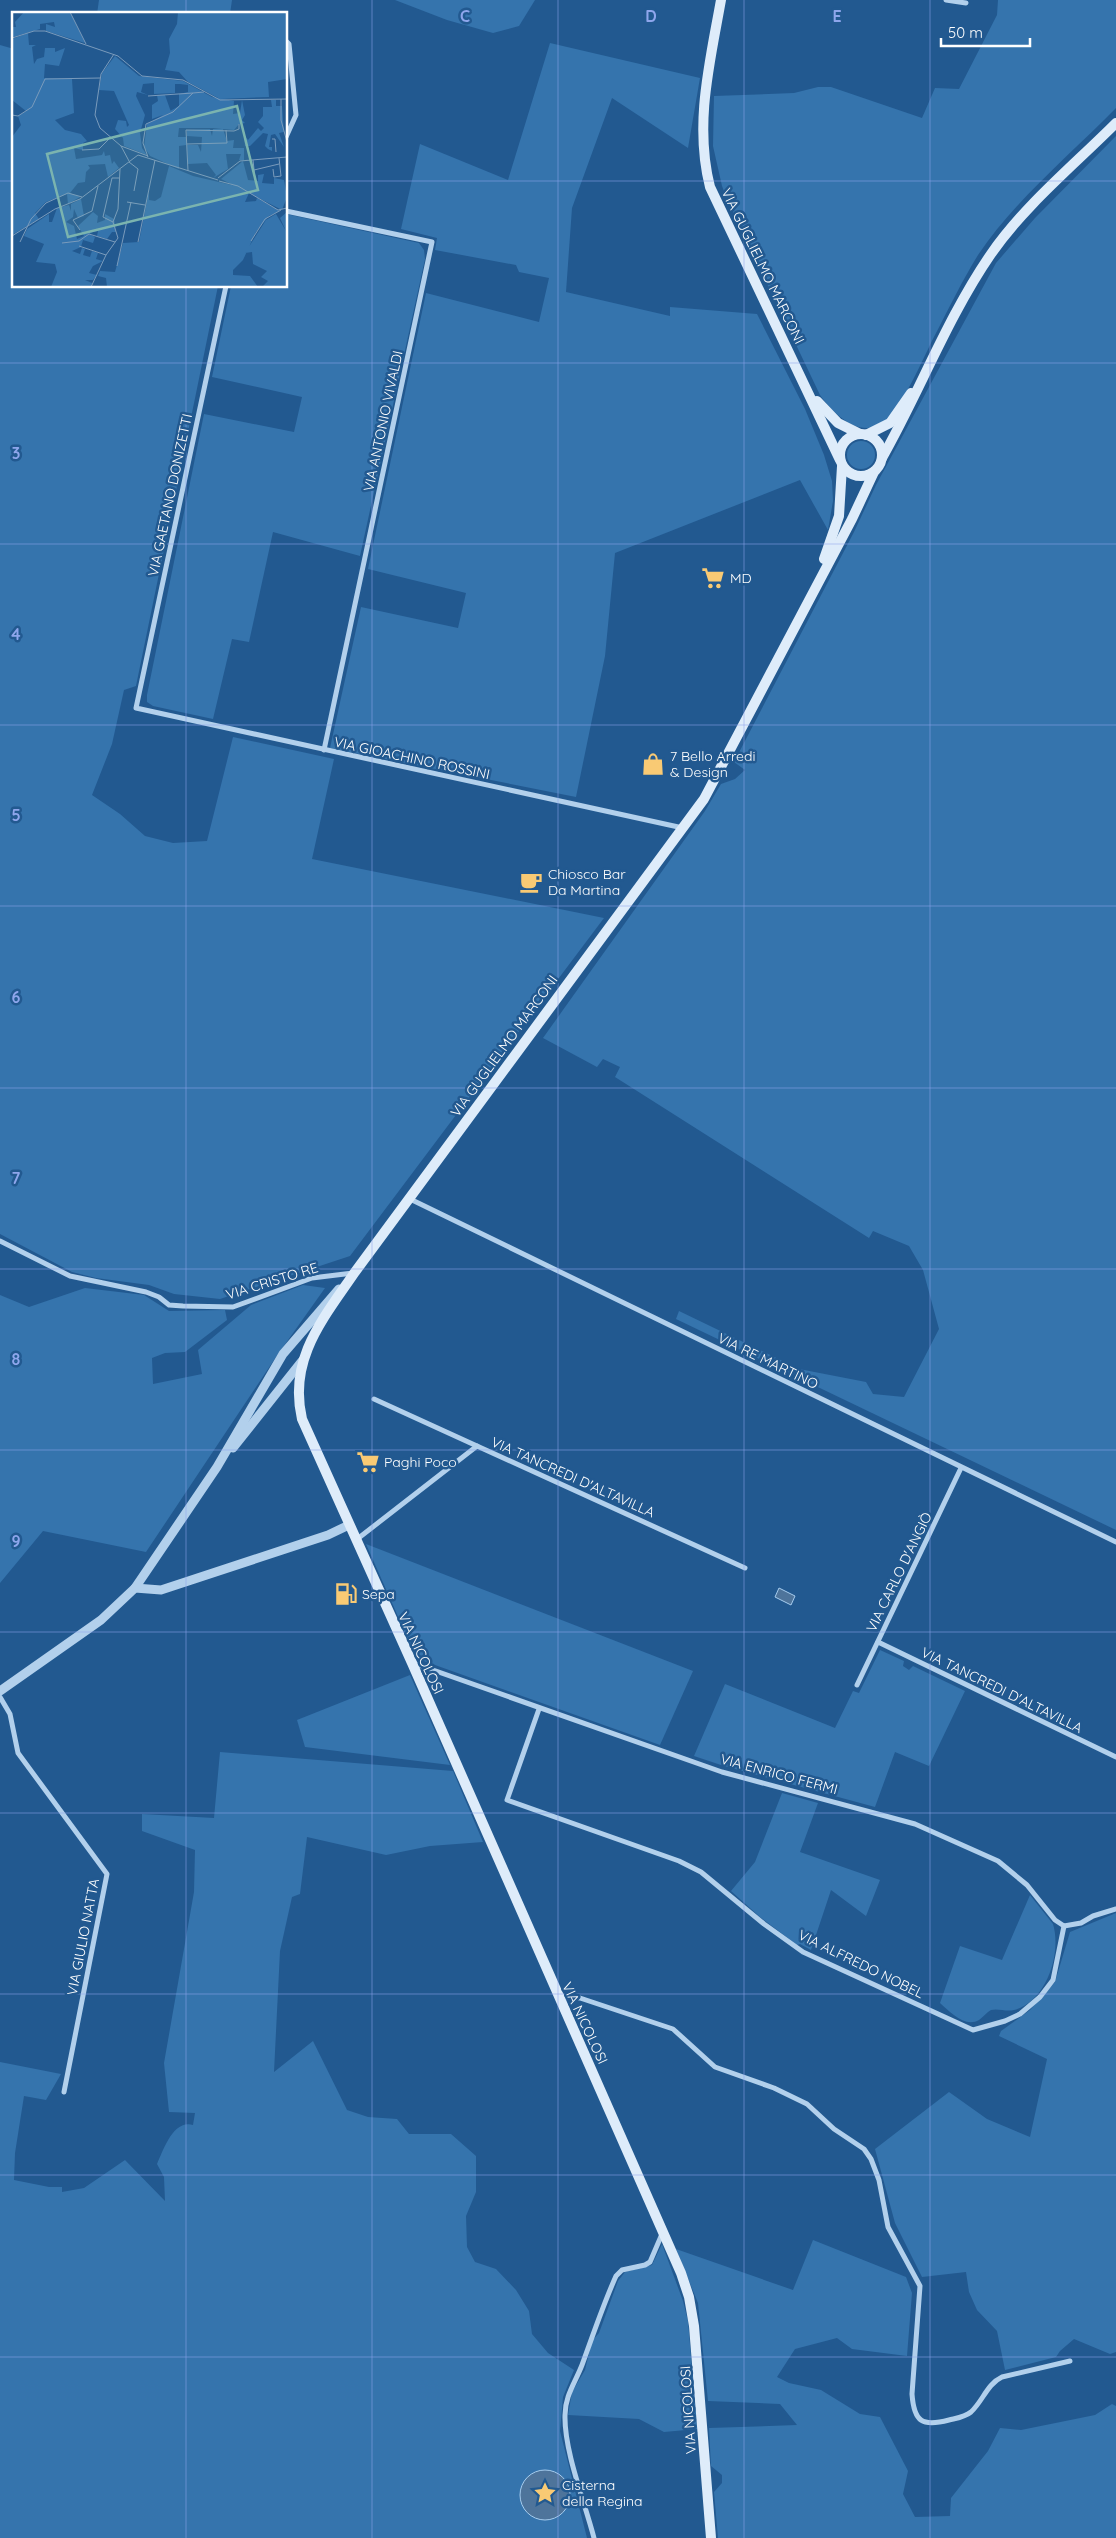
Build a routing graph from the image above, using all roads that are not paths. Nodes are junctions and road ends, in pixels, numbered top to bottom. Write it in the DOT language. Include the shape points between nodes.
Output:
graph roads {
  1 [pos="721,0"];
  2 [pos="946,0"];
  3 [pos="966,3"];
  4 [pos="288,43"];
  5 [pos="1116,122"];
  6 [pos="288,132"];
  7 [pos="288,211"];
  8 [pos="226,288"];
  9 [pos="925,372"];
  10 [pos="808,391"];
  11 [pos="863,434"];
  12 [pos="882,458"];
  13 [pos="841,463"];
  14 [pos="874,472"];
  15 [pos="811,593"];
  16 [pos="136,708"];
  17 [pos="324,750"];
  18 [pos="683,828"];
  19 [pos="410,1198"];
  20 [pos="0,1241"];
  21 [pos="355,1272"];
  22 [pos="302,1361"];
  23 [pos="374,1399"];
  24 [pos="478,1446"];
  25 [pos="217,1467"];
  26 [pos="961,1468"];
  27 [pos="349,1525"];
  28 [pos="356,1540"];
  29 [pos="1116,1542"];
  30 [pos="746,1568"];
  31 [pos="135,1588"];
  32 [pos="878,1642"];
  33 [pos="412,1663"];
  34 [pos="857,1685"];
  35 [pos="0,1691"];
  36 [pos="0,1697"];
  37 [pos="539,1708"];
  38 [pos="1116,1757"];
  39 [pos="1116,1909"];
  40 [pos="1064,1926"];
  41 [pos="557,1995"];
  42 [pos="64,2092"];
  43 [pos="664,2232"];
  44 [pos="1070,2361"];
  45 [pos="594,2538"];
  46 [pos="711,2538"];
  1 -- 10 [label="main road, VIA GUGLIELMO MARCONI" via="704,105 702,131 706,168 718,208"];
  2 -- 3 [label="street"];
  4 -- 6 [label="street" via="296,115"];
  5 -- 9 [label="main road" via="1002,240 973,283"];
  7 -- 17 [label="street, VIA ANTONIO VIVALDI" via="432,242"];
  8 -- 16 [label="street, VIA GAETANO DONIZETTI"];
  9 -- 11 [label="main road" via="890,423"];
  9 -- 12 [label="main road"];
  10 -- 11 [label="main road" via="838,424"];
  10 -- 13 [label="main road"];
  11 -- 12 [label="main road" via="879,445"];
  11 -- 13 [label="main road" via="853,435 843,444"];
  12 -- 14 [label="main road"];
  13 -- 14 [label="main road" via="855,476"];
  13 -- 15 [label="main road" via="839,516"];
  14 -- 15 [label="main road"];
  15 -- 18 [label="main road, VIA GUGLIELMO MARCONI" via="704,799"];
  16 -- 17 [label="street, VIA GIOACHINO ROSSINI"];
  17 -- 18 [label="street, VIA GIOACHINO ROSSINI"];
  18 -- 19 [label="main road, VIA GUGLIELMO MARCONI"];
  19 -- 21 [label="main road, VIA GUGLIELMO MARCONI"];
  19 -- 26 [label="street, VIA RE MARTINO"];
  20 -- 21 [label="street, VIA CRISTO RE" via="70,1276 146,1292 169,1305 233,1307 312,1278"];
  21 -- 22 [label="main road, VIA GUGLIELMO MARCONI" via="320,1324"];
  21 -- 25 [label="street" via="283,1354"];
  22 -- 25 [label="street"];
  22 -- 27 [label="main road, VIA GUGLIELMO MARCONI" via="297,1401 302,1419"];
  23 -- 24 [label="street"];
  24 -- 28 [label="street, VIA TANCREDI D'ALTAVILLA"];
  24 -- 30 [label="street, VIA TANCREDI D'ALTAVILLA"];
  25 -- 31 [label="street"];
  26 -- 29 [label="street, VIA RE MARTINO"];
  26 -- 32 [label="street, VIA CARLO D'ANGIÒ"];
  27 -- 28 [label="main road, VIA NICOLOSI"];
  27 -- 31 [label="street" via="328,1535 161,1590"];
  28 -- 33 [label="main road, VIA NICOLOSI"];
  31 -- 35 [label="street" via="101,1620"];
  32 -- 34 [label="street, VIA CARLO D'ANGIÒ"];
  32 -- 38 [label="street, VIA TANCREDI D'ALTAVILLA"];
  33 -- 37 [label="street, VIA ENRICO FERMI"];
  33 -- 41 [label="main road, VIA NICOLOSI"];
  36 -- 42 [label="street, VIA GIULIO NATTA" via="10,1714 18,1753 106,1874"];
  37 -- 40 [label="street, VIA ENRICO FERMI" via="722,1772 915,1824 998,1861 1027,1885 1055,1920"];
  37 -- 40 [label="street, VIA ALFREDO NOBEL" via="507,1800 679,1861 701,1872 803,1952 973,2030 1020,2014 1040,1997 1052,1980"];
  39 -- 40 [label="street"];
  41 -- 43 [label="main road, VIA NICOLOSI"];
  41 -- 44 [label="street" via="580,1998 673,2029 716,2067 807,2104 834,2129 864,2149 879,2180 888,2227 920,2286 912,2394 918,2418 932,2425 963,2416 972,2411 996,2380"];
  43 -- 45 [label="street" via="650,2262 622,2270 616,2276 566,2405 571,2456"];
  43 -- 46 [label="main road, VIA NICOLOSI" via="689,2297 694,2326"];
}
